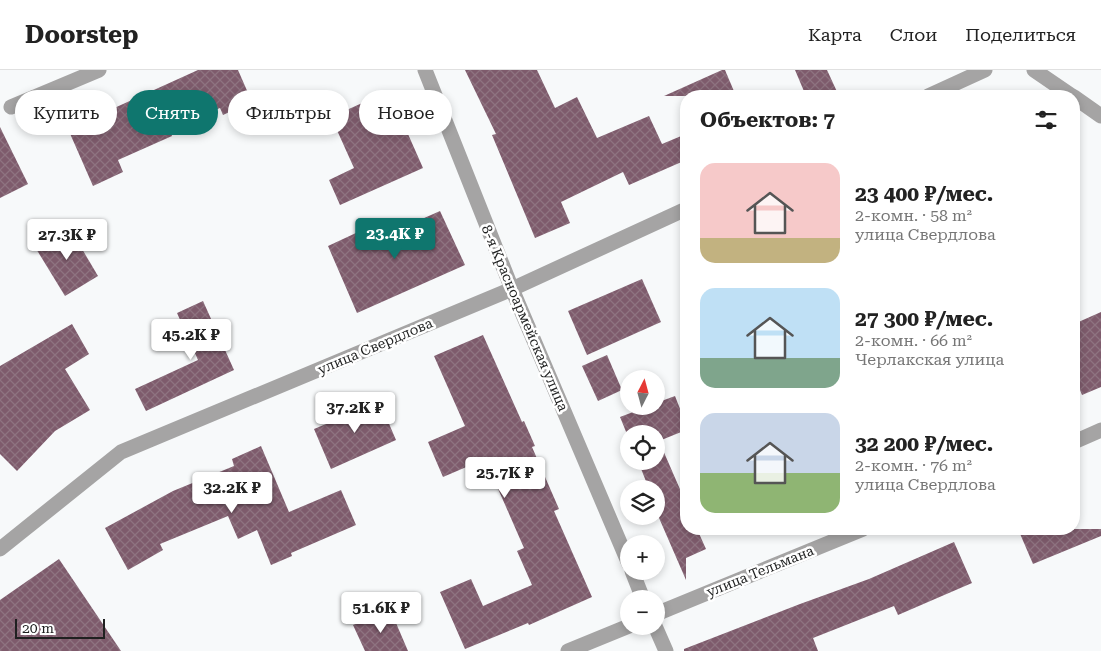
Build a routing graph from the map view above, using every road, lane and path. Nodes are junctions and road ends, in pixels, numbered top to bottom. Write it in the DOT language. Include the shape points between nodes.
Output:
graph roads {
  1 [pos="99,70"];
  2 [pos="425,70"];
  3 [pos="985,70"];
  4 [pos="1034,70"];
  5 [pos="941,90"];
  6 [pos="1063,90"];
  7 [pos="1080,102"];
  8 [pos="11,106"];
  9 [pos="1101,116"];
  10 [pos="680,212"];
  11 [pos="512,289"];
  12 [pos="1101,430"];
  13 [pos="1080,439"];
  14 [pos="848,535"];
  15 [pos="620,543"];
  16 [pos="0,549"];
  17 [pos="665,610"];
  18 [pos="620,630"];
  19 [pos="659,635"];
  20 [pos="568,651"];
  21 [pos="666,651"];
  1 -- 8 [label="street"];
  2 -- 11 [label="street, 8-я Красноармейская улица"];
  3 -- 5 [label="street"];
  4 -- 6 [label="street"];
  7 -- 9 [label="street"];
  10 -- 11 [label="street, улица Свердлова"];
  11 -- 15 [label="street, 8-я Красноармейская улица"];
  11 -- 16 [label="street, улица Свердлова" via="121,452"];
  12 -- 13 [label="street"];
  14 -- 17 [label="street, улица Тельмана"];
  18 -- 20 [label="street"];
  19 -- 21 [label="street"];
}
